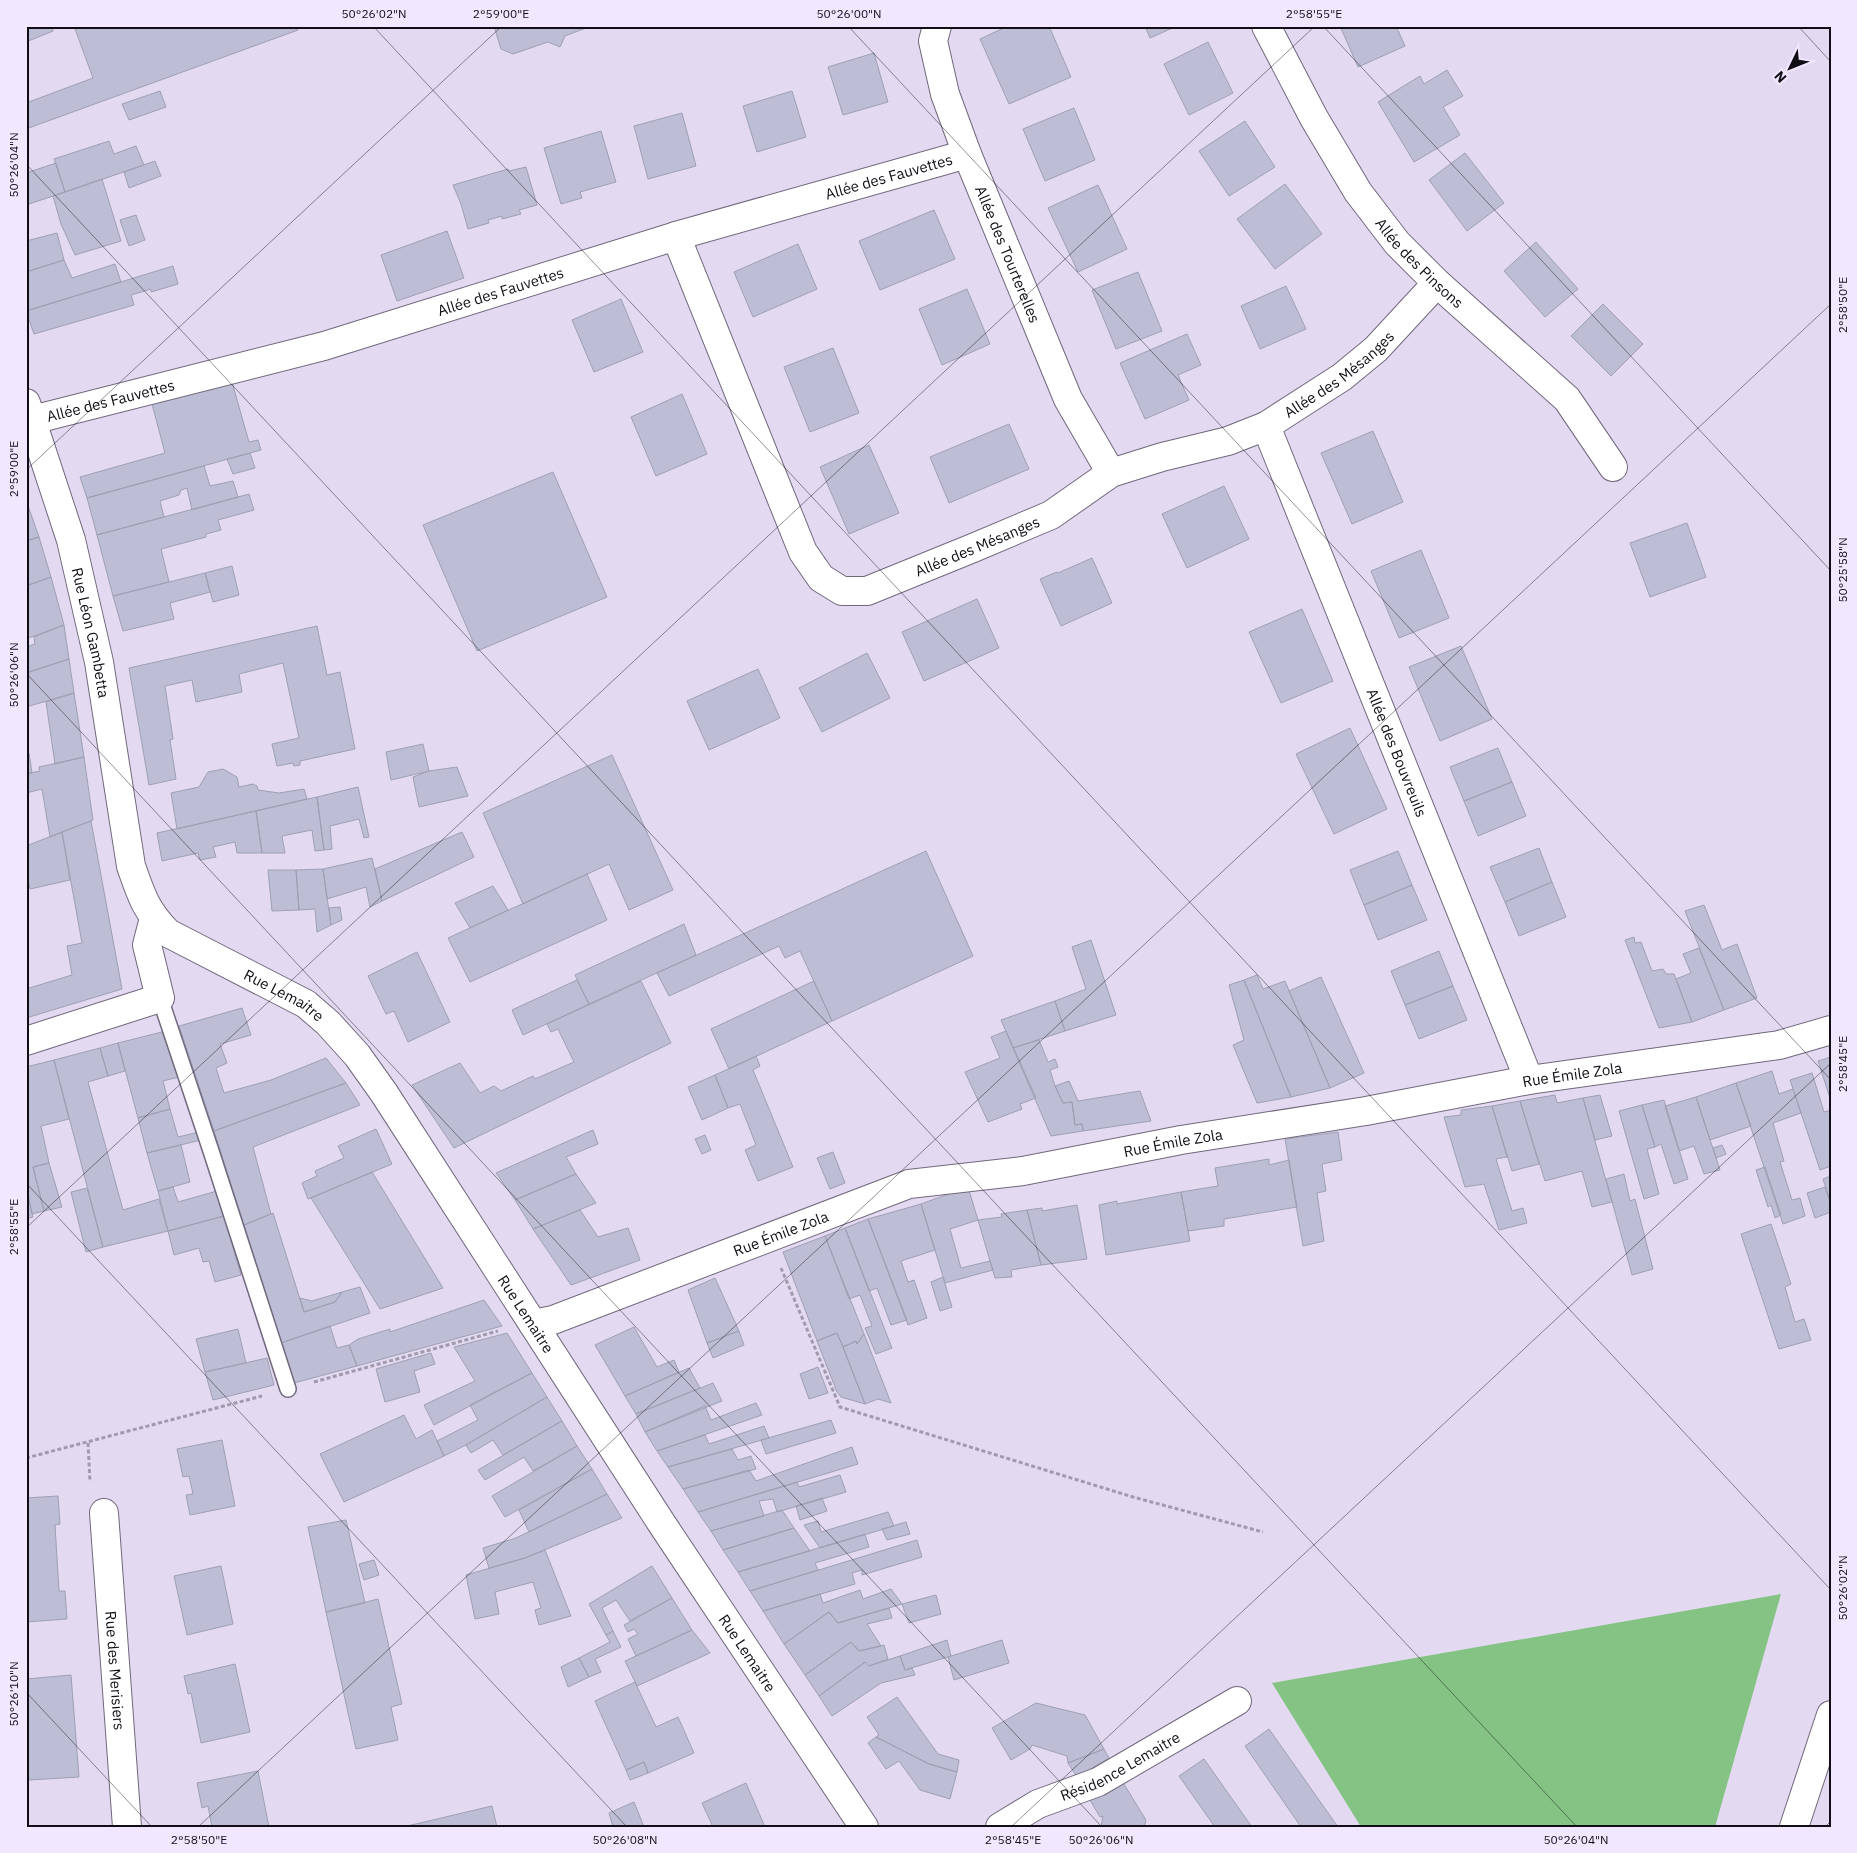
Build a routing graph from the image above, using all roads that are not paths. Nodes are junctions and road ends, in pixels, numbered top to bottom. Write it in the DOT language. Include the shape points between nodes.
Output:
graph roads {
  1 [pos="936,26"];
  2 [pos="1266,26"];
  3 [pos="967,154"];
  4 [pos="676,236"];
  5 [pos="1437,283"];
  6 [pos="29,411"];
  7 [pos="1266,426"];
  8 [pos="1612,467"];
  9 [pos="1111,473"];
  10 [pos="131,866"];
  11 [pos="154,918"];
  12 [pos="160,998"];
  13 [pos="1831,1030"];
  14 [pos="26,1041"];
  15 [pos="1529,1080"];
  16 [pos="533,1324"];
  17 [pos="288,1389"];
  18 [pos="104,1513"];
  19 [pos="1237,1701"];
  20 [pos="1831,1715"];
  21 [pos="127,1827"];
  22 [pos="864,1827"];
  23 [pos="1000,1827"];
  24 [pos="1794,1827"];
  1 -- 3 [label="main road, Allée des Tourterelles" via="933,41 945,94"];
  2 -- 5 [label="main road, Allée des Pinsons" via="1314,118 1358,192 1397,243"];
  3 -- 4 [label="main road, Allée des Fauvettes"];
  3 -- 9 [label="main road, Allée des Tourterelles" via="1068,399"];
  4 -- 6 [label="main road, Allée des Fauvettes" via="324,346"];
  4 -- 9 [label="main road, Allée des Mésanges" via="803,552 821,578 842,591 866,591 1052,515"];
  5 -- 7 [label="main road, Allée des Mésanges" via="1376,349 1342,377"];
  5 -- 8 [label="main road, Allée des Pinsons" via="1567,399"];
  6 -- 10 [label="main road, Rue Léon Gambetta" via="71,540 99,662"];
  7 -- 9 [label="main road, Allée des Mésanges" via="1228,441 1162,456"];
  7 -- 15 [label="main road, Allée des Bouvreuils"];
  10 -- 11 [label="main road, Rue Lemaitre" via="142,899"];
  11 -- 12 [label="main road" via="147,945"];
  11 -- 16 [label="main road, Rue Lemaitre" via="168,933 282,990 306,1004 328,1023 357,1055 384,1093"];
  12 -- 14 [label="main road"];
  12 -- 17 [label="lane"];
  13 -- 15 [label="main road, Rue Émile Zola" via="1779,1045"];
  15 -- 16 [label="main road, Rue Émile Zola" via="1023,1171 909,1184 553,1320"];
  16 -- 22 [label="main road, Rue Lemaitre"];
  18 -- 21 [label="main road, Rue des Merisiers"];
  19 -- 23 [label="main road, Résidence Lemaitre" via="1098,1782 1038,1804"];
  20 -- 24 [label="main road"];
}
